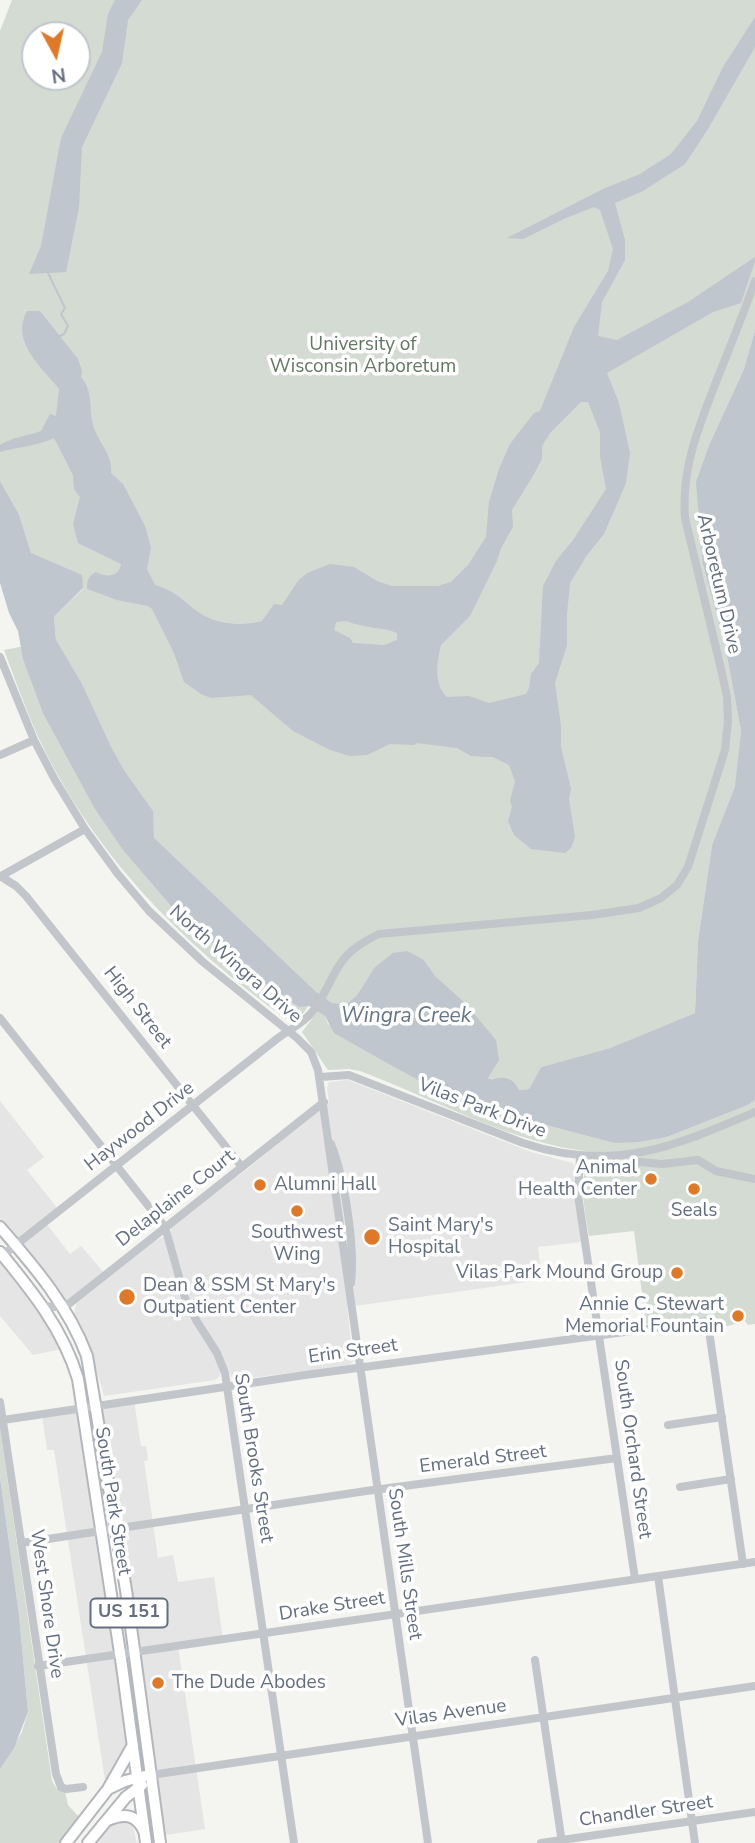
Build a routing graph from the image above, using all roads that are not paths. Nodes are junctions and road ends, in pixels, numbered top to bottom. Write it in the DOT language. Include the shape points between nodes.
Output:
graph roads {
  1 [pos="755,281"];
  2 [pos="0,657"];
  3 [pos="34,740"];
  4 [pos="0,755"];
  5 [pos="85,829"];
  6 [pos="1,876"];
  7 [pos="0,1018"];
  8 [pos="298,1026"];
  9 [pos="288,1031"];
  10 [pos="303,1044"];
  11 [pos="320,1077"];
  12 [pos="324,1102"];
  13 [pos="193,1105"];
  14 [pos="755,1112"];
  15 [pos="580,1157"];
  16 [pos="639,1163"];
  17 [pos="117,1165"];
  18 [pos="243,1167"];
  19 [pos="755,1179"];
  20 [pos="0,1227"];
  21 [pos="165,1227"];
  22 [pos="16,1245"];
  23 [pos="1,1254"];
  24 [pos="42,1306"];
  25 [pos="63,1307"];
  26 [pos="599,1335"];
  27 [pos="361,1367"];
  28 [pos="228,1387"];
  29 [pos="0,1402"];
  30 [pos="97,1406"];
  31 [pos="83,1409"];
  32 [pos="722,1418"];
  33 [pos="4,1420"];
  34 [pos="668,1425"];
  35 [pos="617,1458"];
  36 [pos="731,1479"];
  37 [pos="680,1487"];
  38 [pos="377,1490"];
  39 [pos="245,1509"];
  40 [pos="116,1528"];
  41 [pos="100,1531"];
  42 [pos="21,1543"];
  43 [pos="755,1562"];
  44 [pos="743,1564"];
  45 [pos="658,1576"];
  46 [pos="635,1579"];
  47 [pos="396,1613"];
  48 [pos="264,1633"];
  49 [pos="134,1652"];
  50 [pos="119,1654"];
  51 [pos="535,1660"];
  52 [pos="38,1666"];
  53 [pos="755,1686"];
  54 [pos="674,1698"];
  55 [pos="544,1717"];
  56 [pos="413,1735"];
  57 [pos="133,1745"];
  58 [pos="281,1756"];
  59 [pos="151,1775"];
  60 [pos="139,1782"];
  61 [pos="83,1787"];
  62 [pos="108,1789"];
  63 [pos="755,1812"];
  64 [pos="106,1821"];
  65 [pos="692,1821"];
  66 [pos="146,1839"];
  67 [pos="562,1842"];
  68 [pos="66,1843"];
  69 [pos="88,1843"];
  70 [pos="160,1843"];
  71 [pos="294,1843"];
  72 [pos="428,1843"];
  73 [pos="541,1843"];
  74 [pos="695,1843"];
  1 -- 8 [label="street, Arboretum Drive" via="686,467 685,518 721,669 728,721 725,750 688,867 661,898 616,913 379,934 345,957 313,1011"];
  2 -- 3 [label="street, North Wingra Drive"];
  3 -- 4 [label="street"];
  3 -- 5 [label="street, North Wingra Drive"];
  5 -- 6 [label="street"];
  5 -- 9 [label="street, North Wingra Drive" via="158,920"];
  6 -- 13 [label="street, High Street" via="26,895"];
  7 -- 17 [label="street, South Brooks Street"];
  8 -- 9 [label="street, Haywood Drive"];
  9 -- 10 [label="street, North Wingra Drive"];
  9 -- 13 [label="street, Haywood Drive"];
  10 -- 11 [label="street, South Mills Street"];
  11 -- 12 [label="street, South Mills Street"];
  11 -- 15 [label="street, Vilas Park Drive" via="349,1075 523,1143"];
  12 -- 18 [label="street, Delaplaine Court"];
  12 -- 27 [label="street, South Mills Street" via="344,1196"];
  13 -- 17 [label="street, Haywood Drive"];
  13 -- 18 [label="street, High Street"];
  14 -- 15 [label="street, Vilas Park Drive" via="657,1150"];
  15 -- 26 [label="street, South Orchard Street" via="578,1195"];
  16 -- 19 [label="street" via="698,1160 716,1171"];
  17 -- 21 [label="street, South Brooks Street"];
  17 -- 22 [label="street, Haywood Drive"];
  18 -- 21 [label="street, Delaplaine Court"];
  20 -- 22 [label="main road, South Park Street / US 151"];
  21 -- 25 [label="street, Delaplaine Court"];
  21 -- 28 [label="street, South Brooks Street" via="185,1298 217,1353"];
  22 -- 23 [label="street, Haywood Drive"];
  22 -- 25 [label="main road, South Park Street / US 151"];
  23 -- 24 [label="main road, South Park Street / US 151"];
  24 -- 25 [label="street"];
  24 -- 31 [label="main road, South Park Street / US 151" via="72,1357"];
  25 -- 30 [label="main road, South Park Street / US 151" via="78,1329"];
  26 -- 27 [label="street, Erin Street"];
  26 -- 32 [label="street, Erin Street" via="708,1322"];
  26 -- 35 [label="street, South Orchard Street"];
  27 -- 28 [label="street, Erin Street"];
  27 -- 38 [label="street, South Mills Street"];
  28 -- 30 [label="street, Erin Street"];
  28 -- 39 [label="street, South Brooks Street"];
  29 -- 33 [label="street, West Shore Drive"];
  30 -- 31 [label="street, Erin Street"];
  30 -- 40 [label="main road, South Park Street / US 151"];
  31 -- 33 [label="street, Erin Street"];
  31 -- 41 [label="main road, South Park Street / US 151"];
  32 -- 34 [label="street"];
  32 -- 36 [label="street"];
  33 -- 42 [label="street, West Shore Drive"];
  35 -- 38 [label="street, Emerald Street"];
  35 -- 46 [label="street, South Orchard Street"];
  36 -- 37 [label="street"];
  36 -- 44 [label="street"];
  38 -- 39 [label="street, Emerald Street"];
  38 -- 47 [label="street, South Mills Street"];
  39 -- 40 [label="street, Emerald Street"];
  39 -- 48 [label="street, South Brooks Street"];
  40 -- 41 [label="street, Emerald Street"];
  40 -- 49 [label="main road, South Park Street / US 151"];
  41 -- 42 [label="street, Emerald Street"];
  41 -- 50 [label="main road, South Park Street / US 151"];
  42 -- 52 [label="street, West Shore Drive"];
  43 -- 44 [label="street, Drake Street"];
  44 -- 45 [label="street, Drake Street"];
  45 -- 46 [label="street, Drake Street"];
  45 -- 54 [label="street"];
  46 -- 47 [label="street, Drake Street"];
  47 -- 48 [label="street, Drake Street"];
  47 -- 56 [label="street, South Mills Street"];
  48 -- 49 [label="street, Drake Street"];
  48 -- 58 [label="street, South Brooks Street"];
  49 -- 50 [label="street, Drake Street"];
  49 -- 59 [label="main road, South Park Street / US 151"];
  50 -- 52 [label="street, Drake Street"];
  50 -- 57 [label="main road, South Park Street / US 151"];
  51 -- 55 [label="street"];
  52 -- 61 [label="street, West Shore Drive" via="58,1781 66,1789"];
  53 -- 54 [label="street, Vilas Avenue"];
  54 -- 55 [label="street, Vilas Avenue"];
  54 -- 65 [label="street"];
  55 -- 56 [label="street, Vilas Avenue"];
  55 -- 67 [label="street"];
  56 -- 58 [label="street, Vilas Avenue"];
  56 -- 72 [label="street, South Mills Street"];
  57 -- 60 [label="main road, South Park Street"];
  57 -- 62 [label="main road"];
  58 -- 59 [label="street, Vilas Avenue"];
  58 -- 71 [label="street, South Brooks Street"];
  59 -- 60 [label="main road"];
  59 -- 70 [label="main road, South Park Street"];
  60 -- 62 [label="main road"];
  60 -- 64 [label="main road"];
  60 -- 66 [label="main road, South Park Street"];
  62 -- 68 [label="main road"];
  63 -- 65 [label="street, Chandler Street"];
  64 -- 66 [label="main road" via="130,1816"];
  64 -- 69 [label="main road"];
  65 -- 67 [label="street, Chandler Street"];
  65 -- 74 [label="street"];
  67 -- 73 [label="street, Chandler Street"];
}
